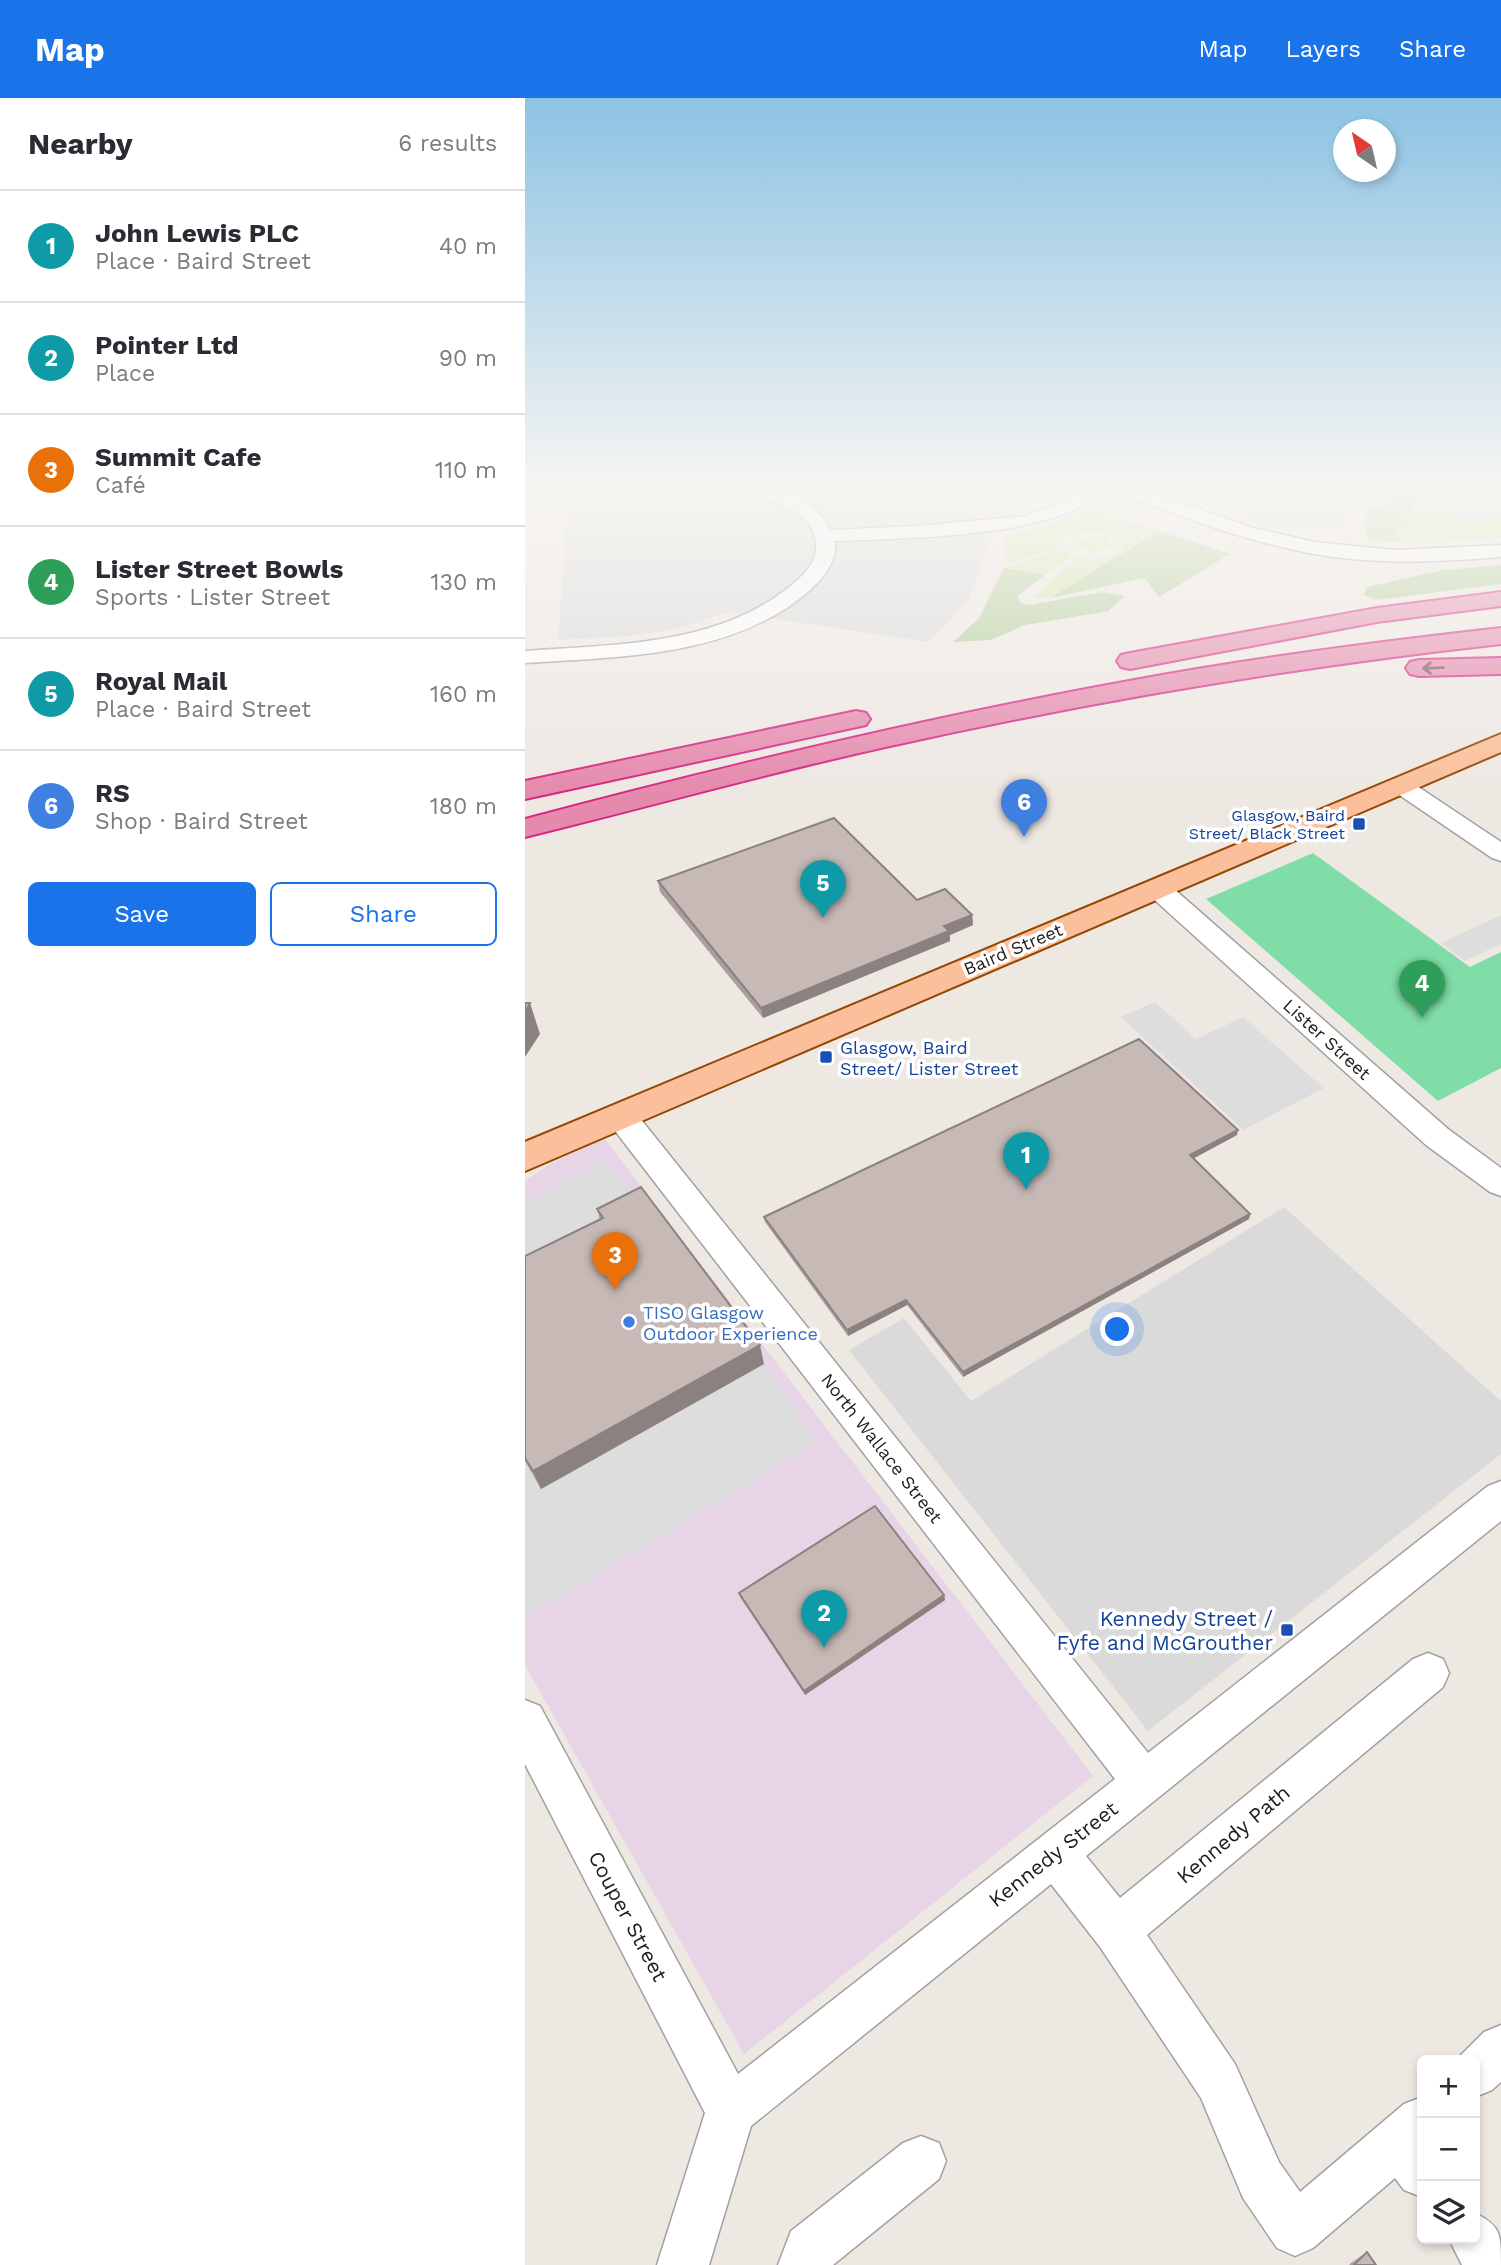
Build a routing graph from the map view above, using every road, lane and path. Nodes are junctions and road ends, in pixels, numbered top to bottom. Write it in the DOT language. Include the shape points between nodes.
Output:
graph roads {
  1 [pos="800,589"];
  2 [pos="1501,599"];
  3 [pos="1501,618"];
  4 [pos="1501,636"];
  5 [pos="525,657"];
  6 [pos="1108,665"];
  7 [pos="1501,666"];
  8 [pos="1004,687"];
  9 [pos="937,701"];
  10 [pos="910,707"];
  11 [pos="1501,742"];
  12 [pos="586,777"];
  13 [pos="1400,785"];
  14 [pos="525,790"];
  15 [pos="534,825"];
  16 [pos="1501,853"];
  17 [pos="1157,888"];
  18 [pos="628,1125"];
  19 [pos="525,1157"];
  20 [pos="1501,1184"];
  21 [pos="1501,1498"];
  22 [pos="1428,1673"];
  23 [pos="525,1721"];
  24 [pos="1144,1782"];
  25 [pos="1055,1852"];
  26 [pos="1116,1931"];
  27 [pos="1501,2049"];
  28 [pos="1480,2068"];
  29 [pos="731,2111"];
  30 [pos="1415,2146"];
  31 [pos="921,2161"];
  32 [pos="1479,2244"];
  33 [pos="683,2265"];
  34 [pos="804,2265"];
  35 [pos="1495,2265"];
  1 -- 5 [label="street" via="743,623 671,643"];
  2 -- 6 [label="highway" via="1377,615"];
  3 -- 12 [label="highway" via="1215,656"];
  4 -- 15 [label="highway" via="1233,669 1031,706 861,743"];
  7 -- 15 [label="highway, one-way" via="1327,674 1203,690"];
  8 -- 9 [label="highway"];
  10 -- 12 [label="highway"];
  11 -- 13 [label="main road, Baird Street"];
  12 -- 14 [label="highway"];
  13 -- 16 [label="street"];
  13 -- 17 [label="main road, Baird Street"];
  17 -- 18 [label="main road, Baird Street"];
  17 -- 20 [label="street, Lister Street" via="1437,1137"];
  18 -- 19 [label="main road, Baird Street"];
  18 -- 24 [label="street, North Wallace Street"];
  21 -- 24 [label="street, Kennedy Street"];
  22 -- 26 [label="street, Kennedy Path"];
  23 -- 29 [label="street, Couper Street"];
  24 -- 25 [label="street, Kennedy Street"];
  25 -- 26 [label="street"];
  25 -- 29 [label="street, Kennedy Street"];
  26 -- 30 [label="street" via="1218,2081 1261,2180 1295,2230"];
  27 -- 28 [label="street"];
  29 -- 33 [label="street"];
  31 -- 34 [label="street" via="810,2250"];
  32 -- 35 [label="street"];
}
